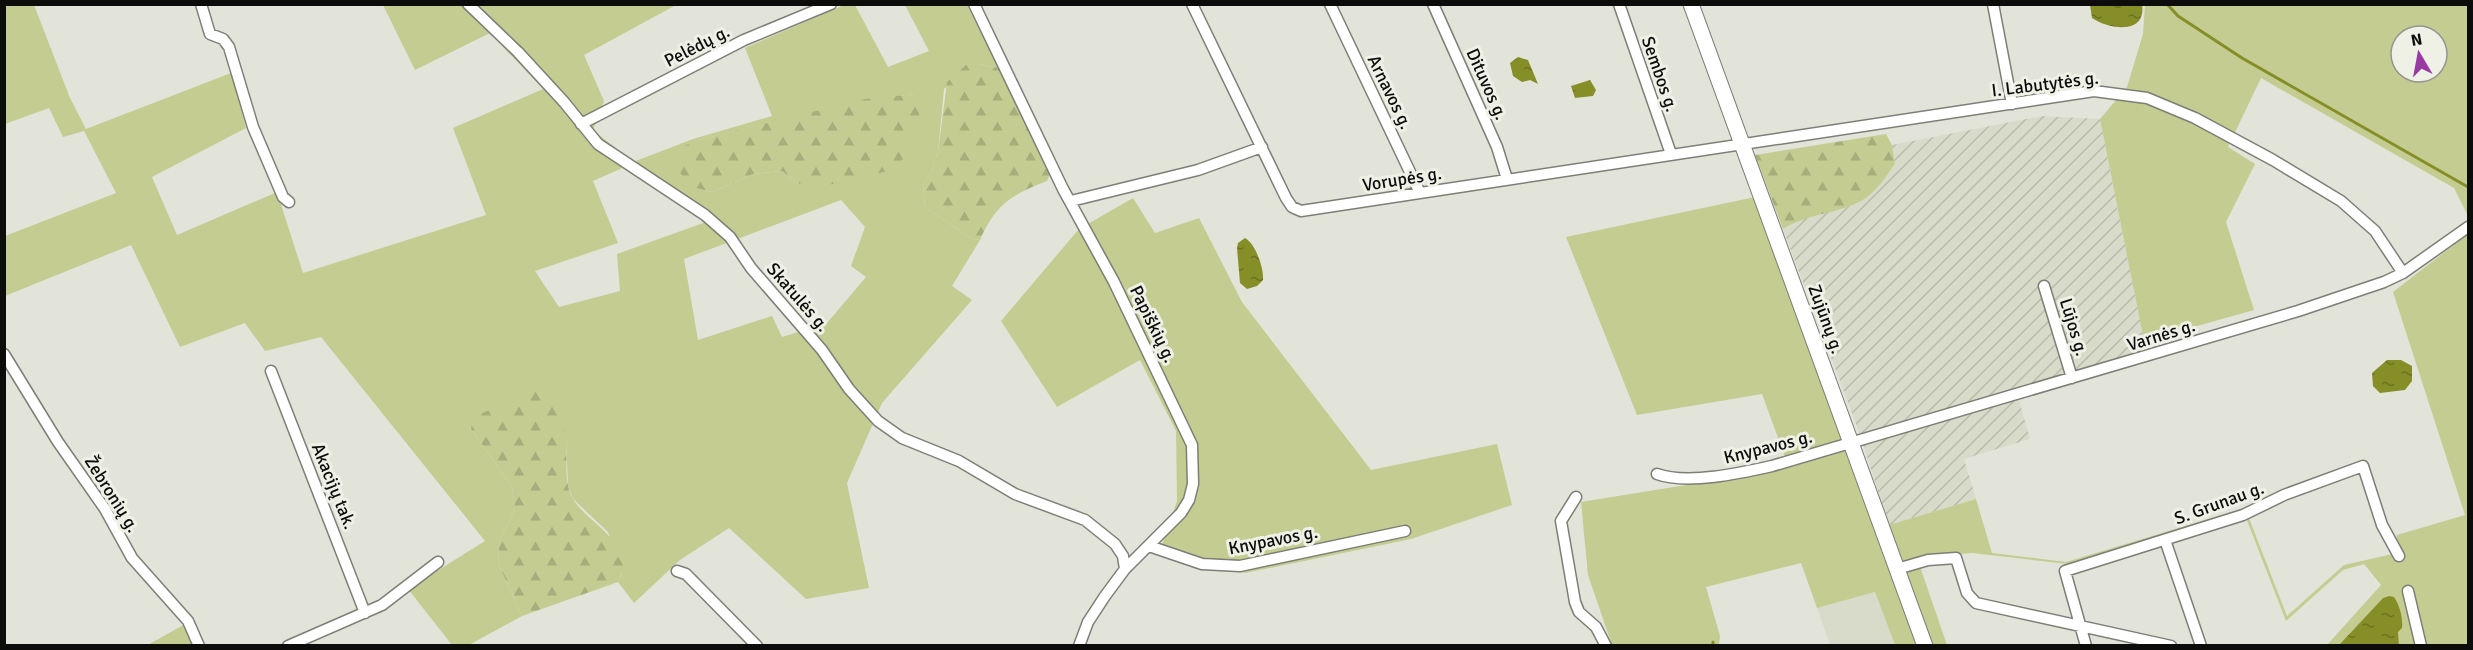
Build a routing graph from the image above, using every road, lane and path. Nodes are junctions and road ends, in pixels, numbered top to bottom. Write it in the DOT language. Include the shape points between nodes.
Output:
graph roads {
  1 [pos="201,4"];
  2 [pos="468,4"];
  3 [pos="831,4"];
  4 [pos="974,4"];
  5 [pos="1192,4"];
  6 [pos="1330,4"];
  7 [pos="1433,4"];
  8 [pos="1618,4"];
  9 [pos="1691,4"];
  10 [pos="1993,4"];
  11 [pos="2012,104"];
  12 [pos="581,124"];
  13 [pos="1742,144"];
  14 [pos="1262,147"];
  15 [pos="1671,154"];
  16 [pos="1508,178"];
  17 [pos="1420,193"];
  18 [pos="1071,201"];
  19 [pos="289,202"];
  20 [pos="2469,227"];
  21 [pos="2403,273"];
  22 [pos="2044,286"];
  23 [pos="4,354"];
  24 [pos="271,371"];
  25 [pos="2072,378"];
  26 [pos="1850,443"];
  27 [pos="1657,474"];
  28 [pos="1576,497"];
  29 [pos="1405,531"];
  30 [pos="2165,540"];
  31 [pos="1149,546"];
  32 [pos="2400,556"];
  33 [pos="438,562"];
  34 [pos="1125,569"];
  35 [pos="1897,569"];
  36 [pos="677,571"];
  37 [pos="2408,591"];
  38 [pos="365,613"];
  39 [pos="2081,627"];
  40 [pos="199,645"];
  41 [pos="288,645"];
  42 [pos="757,645"];
  43 [pos="1079,645"];
  44 [pos="1606,645"];
  45 [pos="1925,645"];
  46 [pos="2086,645"];
  47 [pos="2171,645"];
  48 [pos="2201,645"];
  49 [pos="2421,645"];
  1 -- 19 [label="street" via="210,34 223,39 229,47 254,128"];
  2 -- 12 [label="street, Skatulės g." via="518,52"];
  3 -- 12 [label="street, Pelėdų g." via="744,40"];
  4 -- 18 [label="street, Papiškių g."];
  5 -- 14 [label="street, Vorupės g."];
  6 -- 17 [label="street, Arnavos g."];
  7 -- 16 [label="street, Dituvos g."];
  8 -- 15 [label="street, Sembos g."];
  9 -- 13 [label="main road, Zujūnų g."];
  10 -- 11 [label="street"];
  11 -- 13 [label="street, I. Labutytės g."];
  11 -- 21 [label="street, I. Labutytės g." via="2094,91 2147,98 2171,107 2341,201 2374,231"];
  12 -- 34 [label="street, Skatulės g." via="598,144 705,215 730,237 751,268 878,421 902,438 959,461 1015,494 1084,520 1115,544 1124,556"];
  13 -- 15 [label="street, Vorupės g."];
  13 -- 26 [label="main road, Zujūnų g."];
  14 -- 17 [label="street, Vorupės g." via="1286,198 1301,211"];
  14 -- 18 [label="street" via="1198,170"];
  15 -- 16 [label="street, Vorupės g."];
  16 -- 17 [label="street, Vorupės g."];
  18 -- 31 [label="street, Papiškių g." via="1192,445 1193,484 1189,500"];
  20 -- 21 [label="street, Varnės g."];
  21 -- 25 [label="street, Varnės g." via="2324,303"];
  22 -- 25 [label="street, Lūjos g."];
  23 -- 40 [label="street, Žebronių g." via="105,509 132,558 188,621"];
  24 -- 38 [label="street, Akacijų tak."];
  25 -- 26 [label="street, Varnės g."];
  26 -- 27 [label="street, Knypavos g." via="1750,471 1718,476"];
  26 -- 35 [label="main road, Zujūnų g."];
  28 -- 44 [label="street" via="1561,521 1575,602"];
  29 -- 31 [label="street, Knypavos g." via="1240,566 1202,564"];
  30 -- 32 [label="street, S. Grunau g." via="2243,515 2284,495 2363,466 2382,525"];
  30 -- 39 [label="street, S. Grunau g." via="2065,571"];
  30 -- 48 [label="street"];
  31 -- 34 [label="street, Papiškių g."];
  33 -- 38 [label="street" via="382,605"];
  34 -- 43 [label="street, Papiškių g." via="1088,622"];
  35 -- 39 [label="street" via="1928,560 1956,558 1967,593 1976,603"];
  35 -- 45 [label="main road, Zujūnų g."];
  36 -- 42 [label="street" via="686,574"];
  37 -- 49 [label="street"];
  38 -- 41 [label="street"];
  39 -- 46 [label="street, S. Grunau g."];
  39 -- 47 [label="street"];
}
